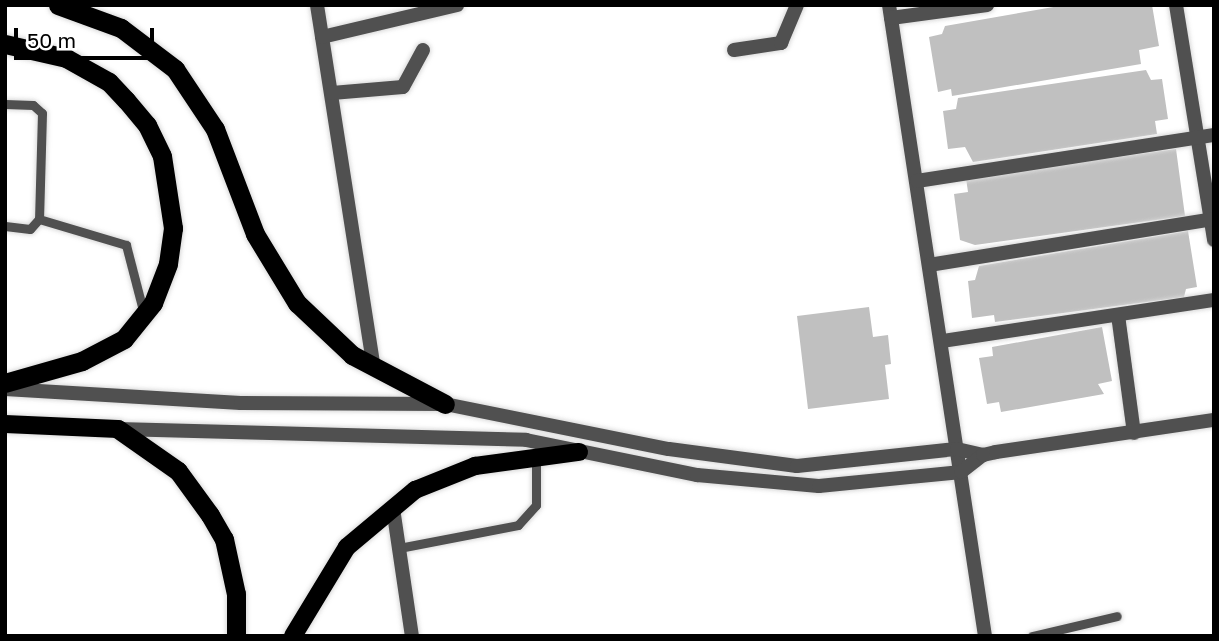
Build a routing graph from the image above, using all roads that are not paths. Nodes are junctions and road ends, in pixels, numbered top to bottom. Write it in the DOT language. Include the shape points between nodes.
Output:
graph roads {
  1 [pos="58,5"];
  2 [pos="317,5"];
  3 [pos="457,5"];
  4 [pos="797,5"];
  5 [pos="987,5"];
  6 [pos="1176,5"];
  7 [pos="890,12"];
  8 [pos="322,37"];
  9 [pos="5,44"];
  10 [pos="424,50"];
  11 [pos="734,50"];
  12 [pos="332,93"];
  13 [pos="5,104"];
  14 [pos="1214,135"];
  15 [pos="1198,138"];
  16 [pos="917,181"];
  17 [pos="39,219"];
  18 [pos="1212,219"];
  19 [pos="5,226"];
  20 [pos="1214,240"];
  21 [pos="929,265"];
  22 [pos="1214,300"];
  23 [pos="1118,315"];
  24 [pos="144,318"];
  25 [pos="942,341"];
  26 [pos="374,368"];
  27 [pos="5,383"];
  28 [pos="5,389"];
  29 [pos="446,404"];
  30 [pos="1214,420"];
  31 [pos="5,424"];
  32 [pos="118,429"];
  33 [pos="1134,433"];
  34 [pos="957,449"];
  35 [pos="579,452"];
  36 [pos="983,454"];
  37 [pos="536,456"];
  38 [pos="961,472"];
  39 [pos="393,508"];
  40 [pos="399,548"];
  41 [pos="1117,616"];
  42 [pos="236,636"];
  43 [pos="293,636"];
  44 [pos="412,636"];
  45 [pos="985,636"];
  46 [pos="1032,636"];
  1 -- 26 [label="highway" via="121,28 175,68 215,129 255,234 274,270 325,332"];
  2 -- 8 [label="street"];
  3 -- 8 [label="street"];
  4 -- 11 [label="street" via="782,43"];
  5 -- 7 [label="street"];
  6 -- 15 [label="street"];
  7 -- 16 [label="street"];
  8 -- 12 [label="street"];
  9 -- 24 [label="highway" via="66,58 109,82 152,135 170,190 173,228 168,264"];
  10 -- 12 [label="street" via="403,87"];
  12 -- 26 [label="street"];
  13 -- 17 [label="lane" via="33,105 42,113"];
  14 -- 15 [label="street"];
  15 -- 16 [label="street"];
  15 -- 18 [label="street"];
  16 -- 21 [label="street"];
  17 -- 19 [label="lane" via="30,229"];
  17 -- 24 [label="lane" via="130,248"];
  18 -- 20 [label="street"];
  18 -- 21 [label="street"];
  21 -- 25 [label="street"];
  22 -- 23 [label="street"];
  23 -- 25 [label="street"];
  23 -- 33 [label="street"];
  24 -- 27 [label="highway" via="101,353"];
  25 -- 34 [label="street"];
  26 -- 29 [label="highway"];
  28 -- 29 [label="street" via="241,403"];
  29 -- 34 [label="street" via="772,464 845,464"];
  30 -- 33 [label="street"];
  31 -- 32 [label="main road"];
  32 -- 35 [label="street" via="480,437"];
  32 -- 42 [label="highway" via="178,471 219,531 236,594"];
  33 -- 36 [label="street"];
  34 -- 36 [label="street"];
  34 -- 38 [label="street"];
  35 -- 37 [label="main road"];
  35 -- 38 [label="street" via="697,475 793,486"];
  36 -- 38 [label="street"];
  37 -- 39 [label="main road" via="444,475"];
  37 -- 40 [label="lane" via="536,505 518,525"];
  38 -- 45 [label="street"];
  39 -- 40 [label="street"];
  39 -- 43 [label="main road" via="348,547"];
  40 -- 44 [label="street"];
  41 -- 46 [label="lane"];
}
